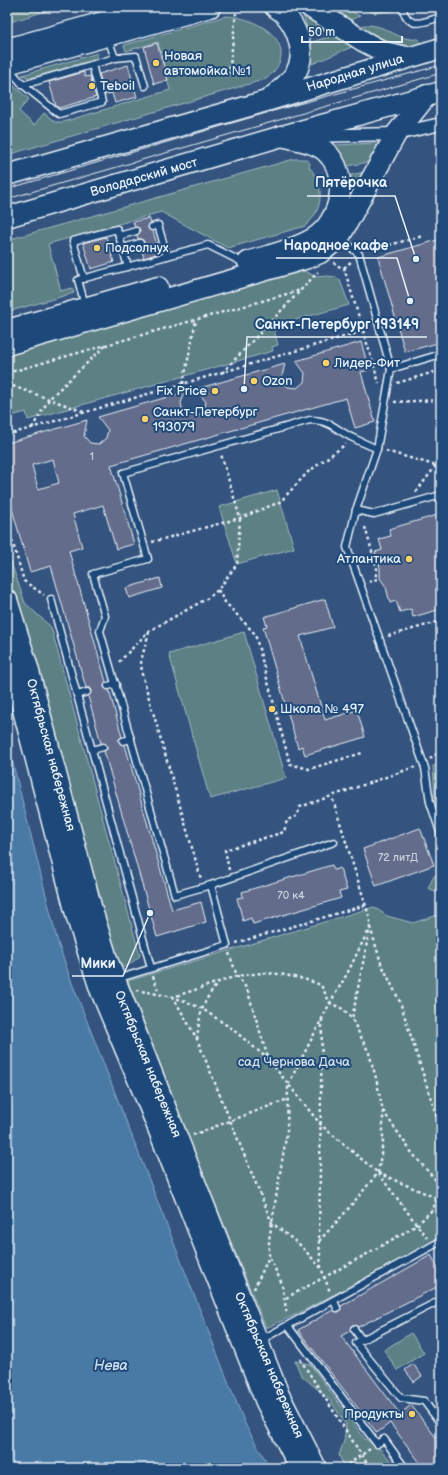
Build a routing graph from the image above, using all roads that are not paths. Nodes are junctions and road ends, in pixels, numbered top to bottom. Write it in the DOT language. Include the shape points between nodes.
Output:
graph roads {
  1 [pos="157,7"];
  2 [pos="210,7"];
  3 [pos="275,7"];
  4 [pos="310,7"];
  5 [pos="402,7"];
  6 [pos="441,17"];
  7 [pos="105,29"];
  8 [pos="441,48"];
  9 [pos="7,49"];
  10 [pos="407,57"];
  11 [pos="114,58"];
  12 [pos="7,65"];
  13 [pos="92,65"];
  14 [pos="23,85"];
  15 [pos="145,86"];
  16 [pos="434,94"];
  17 [pos="270,100"];
  18 [pos="441,124"];
  19 [pos="396,134"];
  20 [pos="282,136"];
  21 [pos="7,175"];
  22 [pos="7,217"];
  23 [pos="152,227"];
  24 [pos="136,231"];
  25 [pos="119,236"];
  26 [pos="339,238"];
  27 [pos="140,244"];
  28 [pos="123,248"];
  29 [pos="167,256"];
  30 [pos="244,263"];
  31 [pos="128,267"];
  32 [pos="84,279"];
  33 [pos="86,308"];
  34 [pos="7,330"];
  35 [pos="7,345"];
  36 [pos="441,354"];
  37 [pos="392,369"];
  38 [pos="377,449"];
  39 [pos="441,495"];
  40 [pos="356,510"];
  41 [pos="51,599"];
  42 [pos="7,600"];
  43 [pos="7,648"];
  44 [pos="116,684"];
  45 [pos="108,686"];
  46 [pos="87,692"];
  47 [pos="77,695"];
  48 [pos="131,739"];
  49 [pos="123,741"];
  50 [pos="102,747"];
  51 [pos="92,750"];
  52 [pos="441,835"];
  53 [pos="334,842"];
  54 [pos="211,885"];
  55 [pos="151,968"];
  56 [pos="121,984"];
  57 [pos="441,1241"];
  58 [pos="441,1300"];
  59 [pos="334,1301"];
  60 [pos="337,1308"];
  61 [pos="288,1326"];
  62 [pos="354,1329"];
  63 [pos="362,1340"];
  64 [pos="258,1342"];
  65 [pos="441,1424"];
  66 [pos="300,1468"];
  67 [pos="316,1468"];
  68 [pos="405,1468"];
  1 -- 7 [label="main road"];
  2 -- 7 [label="main road"];
  3 -- 17 [label="main road" via="294,27 301,54 296,72"];
  4 -- 10 [label="main road" via="384,52"];
  5 -- 6 [label="lane" via="407,19 412,23"];
  7 -- 9 [label="main road"];
  7 -- 11 [label="lane"];
  7 -- 12 [label="main road"];
  8 -- 10 [label="main road, Народная улица"];
  10 -- 17 [label="main road, Народная улица"];
  11 -- 13 [label="lane"];
  11 -- 15 [label="lane" via="136,56"];
  12 -- 14 [label="lane"];
  13 -- 14 [label="lane"];
  13 -- 14 [label="lane" via="102,102 59,114"];
  16 -- 19 [label="main road"];
  16 -- 20 [label="main road"];
  17 -- 21 [label="main road"];
  18 -- 19 [label="street"];
  19 -- 20 [label="street"];
  19 -- 26 [label="main road"];
  20 -- 22 [label="main road, Володарский мост"];
  20 -- 30 [label="main road" via="324,150 334,162 340,193 337,208 323,231 314,238"];
  23 -- 29 [label="lane" via="158,225 158,238"];
  24 -- 25 [label="lane"];
  25 -- 28 [label="lane"];
  25 -- 32 [label="lane" via="117,229 73,241"];
  26 -- 35 [label="main road" via="320,253 308,258"];
  26 -- 37 [label="lane" via="359,254"];
  27 -- 28 [label="lane"];
  28 -- 31 [label="lane"];
  29 -- 30 [label="lane" via="208,245"];
  29 -- 31 [label="lane"];
  30 -- 33 [label="main road"];
  31 -- 32 [label="lane"];
  32 -- 33 [label="lane" via="78,280"];
  33 -- 34 [label="main road"];
  36 -- 37 [label="lane"];
  37 -- 38 [label="lane"];
  38 -- 40 [label="lane"];
  38 -- 44 [label="lane" via="352,438 333,424 310,420 123,473 148,560 93,574 105,616 100,632"];
  39 -- 40 [label="lane" via="374,514"];
  40 -- 52 [label="lane" via="347,547 424,764 430,802"];
  41 -- 47 [label="lane"];
  42 -- 56 [label="main road, Октябрьская набережная" via="98,932"];
  43 -- 66 [label="main road, Октябрьская набережная" via="77,918 100,989 150,1108 266,1402"];
  44 -- 45 [label="lane"];
  44 -- 48 [label="lane"];
  46 -- 47 [label="lane"];
  47 -- 51 [label="lane"];
  48 -- 49 [label="lane"];
  48 -- 54 [label="lane" via="175,895"];
  50 -- 51 [label="lane"];
  51 -- 55 [label="lane"];
  53 -- 54 [label="lane"];
  54 -- 55 [label="lane" via="227,945"];
  55 -- 56 [label="lane"];
  56 -- 64 [label="main road, Октябрьская набережная"];
  57 -- 59 [label="lane"];
  58 -- 63 [label="lane"];
  59 -- 60 [label="lane"];
  59 -- 61 [label="lane"];
  61 -- 64 [label="lane"];
  61 -- 68 [label="lane" via="377,1444 384,1439"];
  62 -- 63 [label="lane"];
  63 -- 65 [label="lane" via="356,1343 401,1398 424,1401"];
  64 -- 67 [label="main road, Октябрьская набережная" via="279,1394"];
}
